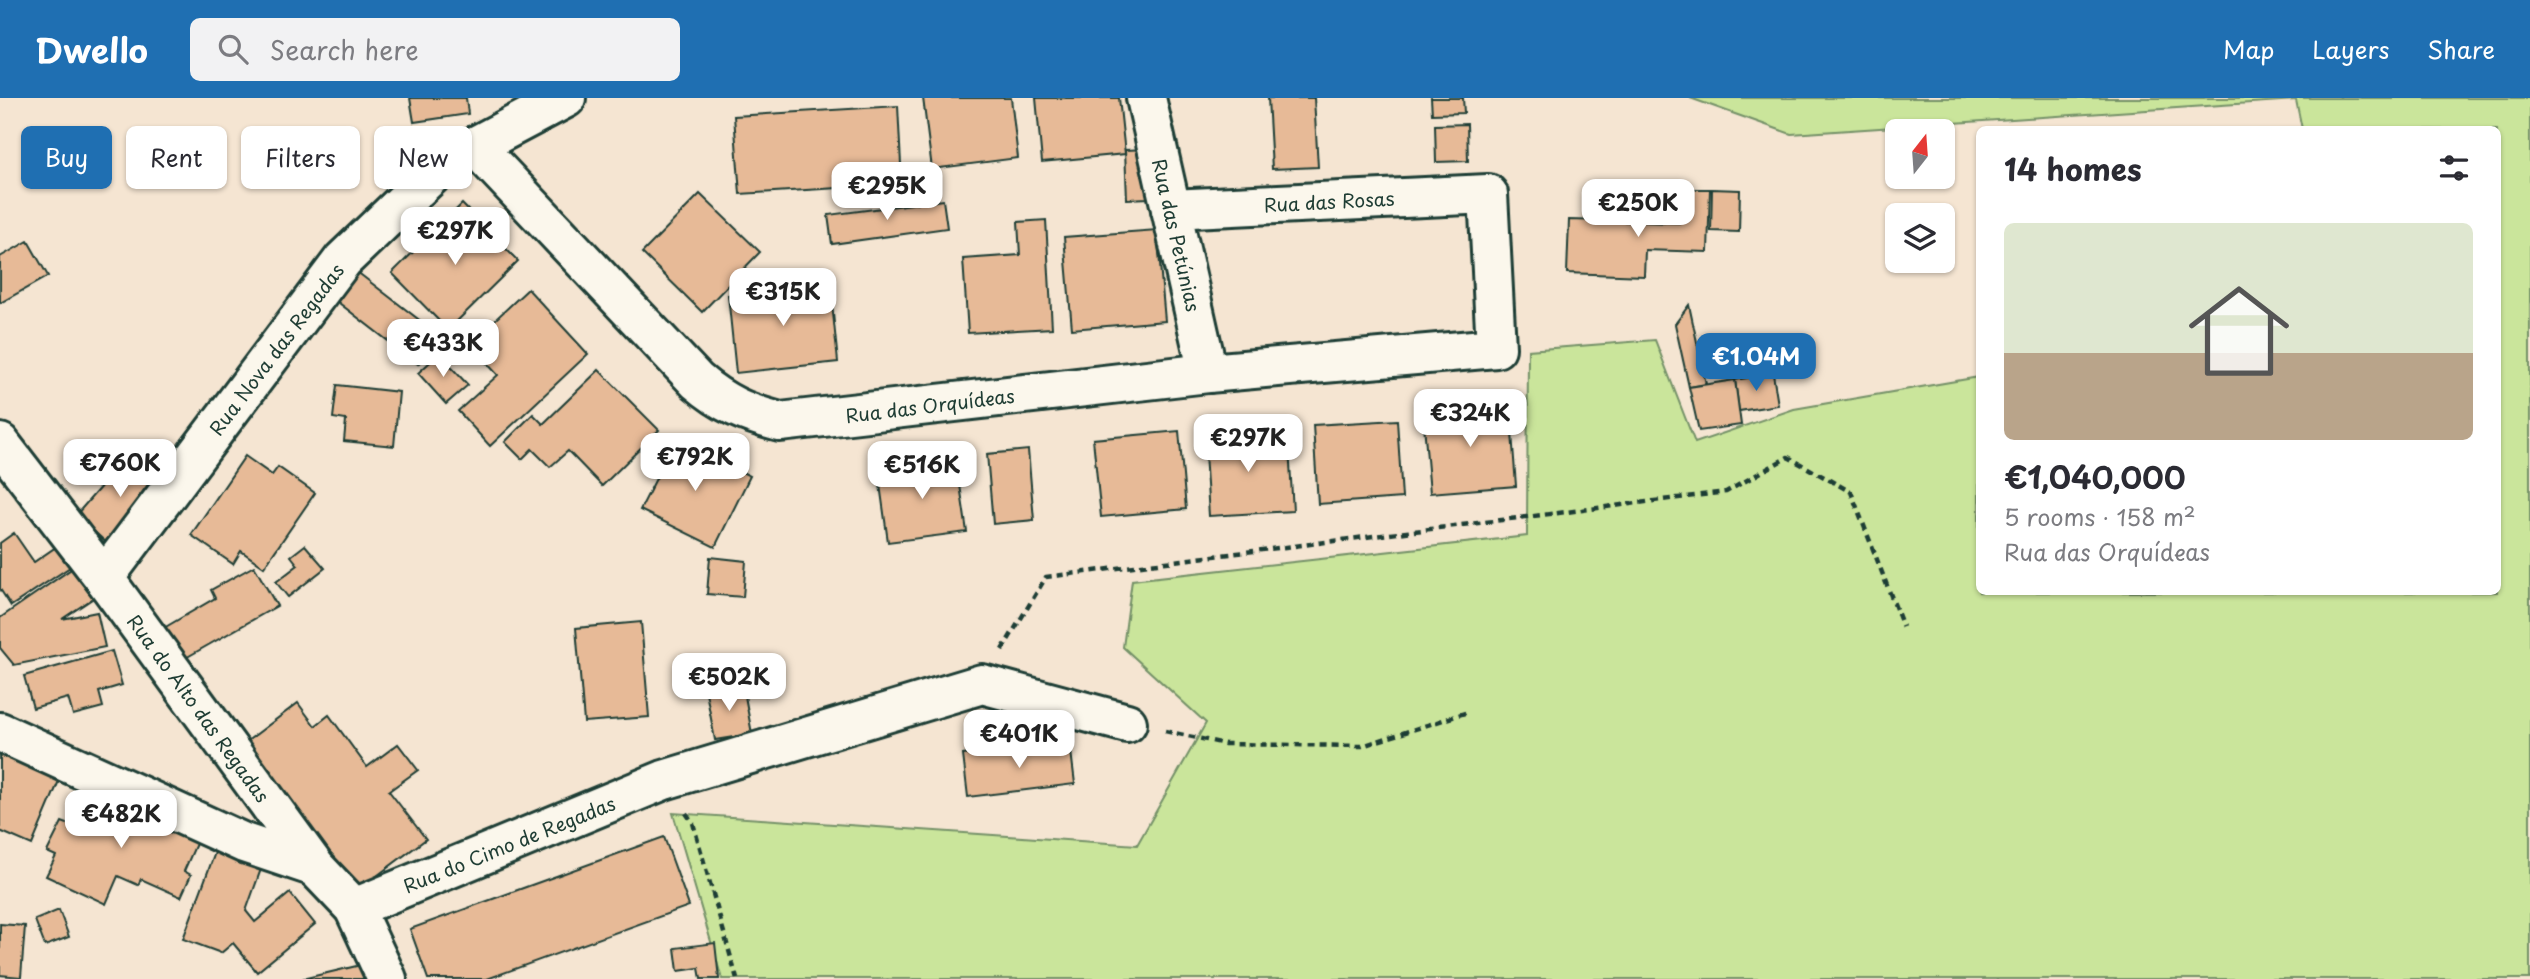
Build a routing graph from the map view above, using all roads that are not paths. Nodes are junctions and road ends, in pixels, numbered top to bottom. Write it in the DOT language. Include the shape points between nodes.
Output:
graph roads {
  1 [pos="566,98"];
  2 [pos="1146,98"];
  3 [pos="475,146"];
  4 [pos="1171,209"];
  5 [pos="1496,348"];
  6 [pos="1208,373"];
  7 [pos="0,443"];
  8 [pos="104,578"];
  9 [pos="1127,723"];
  10 [pos="0,732"];
  11 [pos="315,867"];
  12 [pos="354,908"];
  13 [pos="387,979"];
  1 -- 3 [label="street, Rua Nova das Regadas"];
  2 -- 4 [label="street, Rua das Petúnias"];
  3 -- 6 [label="street, Rua das Orquídeas" via="696,381 746,413 780,422"];
  3 -- 8 [label="street, Rua Nova das Regadas" via="438,169 343,260"];
  4 -- 5 [label="street, Rua das Rosas" via="1488,194"];
  4 -- 6 [label="street, Rua das Petúnias"];
  5 -- 6 [label="street, Rua das Orquídeas"];
  7 -- 8 [label="street, Rua do Alto das Regadas"];
  8 -- 11 [label="street, Rua do Alto das Regadas"];
  9 -- 12 [label="street, Rua do Cimo de Regadas" via="982,684 664,780"];
  10 -- 11 [label="street" via="244,843"];
  11 -- 12 [label="street, Rua do Alto das Regadas"];
  12 -- 13 [label="street, Rua do Alto das Regadas"];
}
